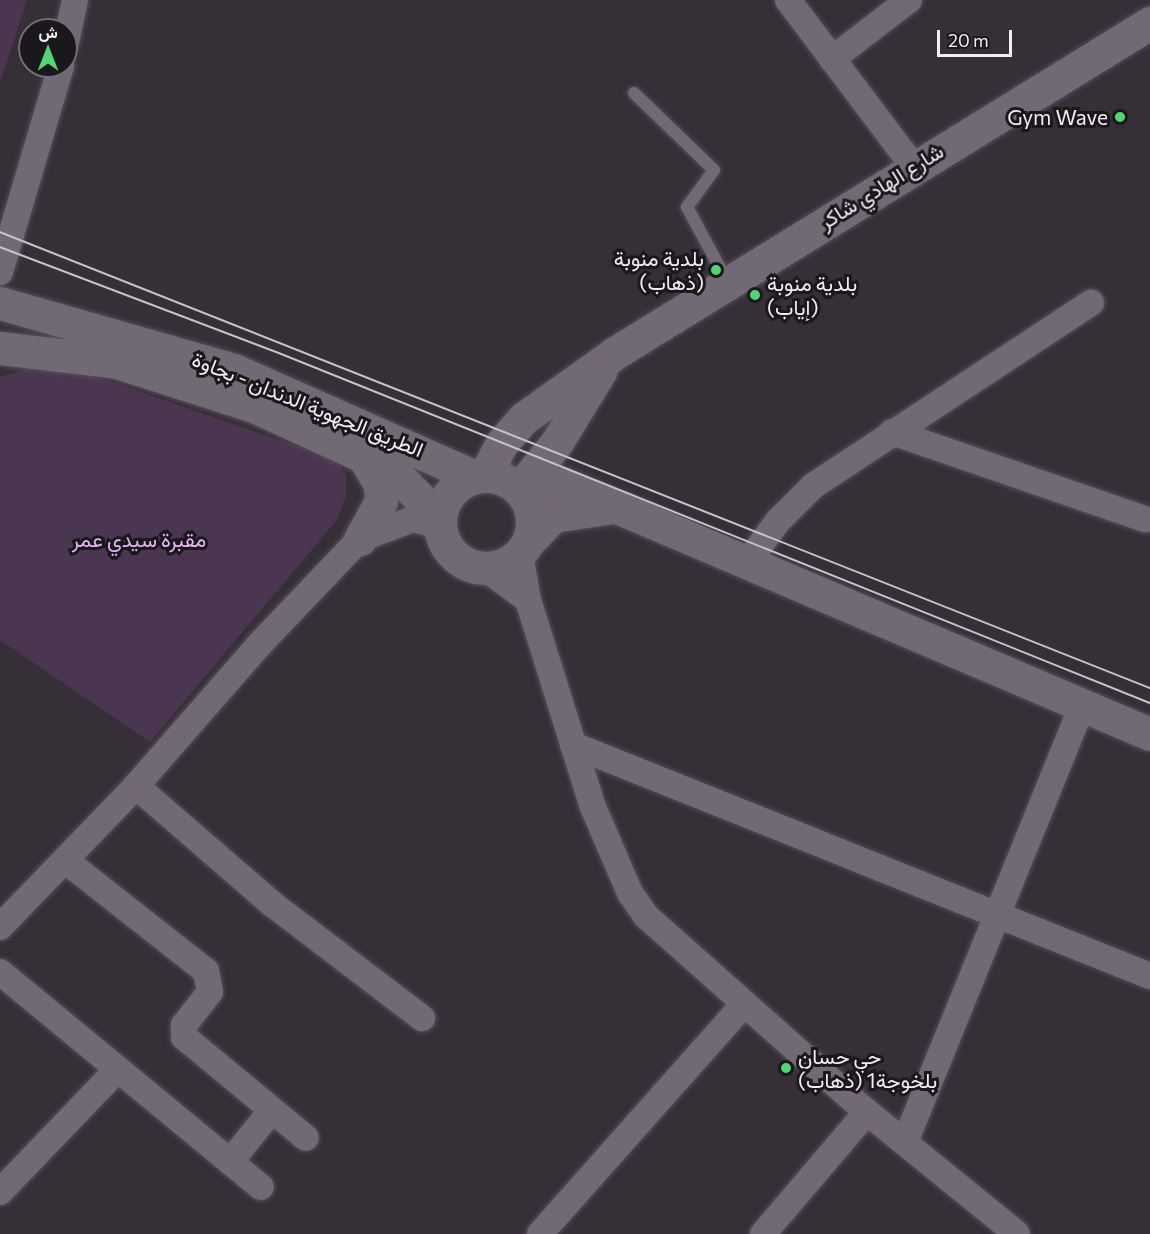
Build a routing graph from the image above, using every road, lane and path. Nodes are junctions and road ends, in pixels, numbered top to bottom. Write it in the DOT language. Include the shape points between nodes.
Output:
graph roads {
  1 [pos="75,0"];
  2 [pos="788,0"];
  3 [pos="909,0"];
  4 [pos="71,18"];
  5 [pos="1150,23"];
  6 [pos="832,59"];
  7 [pos="58,78"];
  8 [pos="634,93"];
  9 [pos="913,166"];
  10 [pos="28,186"];
  11 [pos="0,215"];
  12 [pos="0,272"];
  13 [pos="728,282"];
  14 [pos="0,303"];
  15 [pos="1091,303"];
  16 [pos="0,348"];
  17 [pos="615,353"];
  18 [pos="892,432"];
  19 [pos="557,442"];
  20 [pos="362,453"];
  21 [pos="479,475"];
  22 [pos="563,484"];
  23 [pos="522,494"];
  24 [pos="621,507"];
  25 [pos="1144,519"];
  26 [pos="440,522"];
  27 [pos="360,539"];
  28 [pos="524,548"];
  29 [pos="747,563"];
  30 [pos="486,569"];
  31 [pos="528,600"];
  32 [pos="1082,706"];
  33 [pos="1150,734"];
  34 [pos="573,745"];
  35 [pos="136,786"];
  36 [pos="66,861"];
  37 [pos="1000,916"];
  38 [pos="0,927"];
  39 [pos="0,972"];
  40 [pos="1150,976"];
  41 [pos="743,1005"];
  42 [pos="422,1018"];
  43 [pos="116,1071"];
  44 [pos="271,1111"];
  45 [pos="867,1112"];
  46 [pos="306,1138"];
  47 [pos="905,1142"];
  48 [pos="230,1162"];
  49 [pos="261,1187"];
  50 [pos="0,1192"];
  51 [pos="540,1234"];
  52 [pos="763,1234"];
  53 [pos="1017,1234"];
  1 -- 4 [label="street"];
  2 -- 6 [label="street"];
  3 -- 6 [label="street"];
  5 -- 9 [label="main road, شارع الهادي شاكر"];
  6 -- 9 [label="street"];
  7 -- 10 [label="street"];
  8 -- 13 [label="lane" via="714,170 687,207"];
  9 -- 13 [label="main road, شارع الهادي شاكر"];
  10 -- 11 [label="street"];
  10 -- 12 [label="street"];
  13 -- 17 [label="main road, شارع الهادي شاكر"];
  14 -- 21 [label="main road, الطريق الجهوية الدندان - بجاوة" via="234,370"];
  15 -- 18 [label="street"];
  16 -- 20 [label="main road, الطريق الجهوية الدندان - بجاوة" via="117,362 256,407"];
  17 -- 19 [label="main road, شارع الهادي شاكر"];
  17 -- 21 [label="main road, شارع الهادي شاكر" via="524,418"];
  18 -- 25 [label="street"];
  18 -- 29 [label="street" via="813,486 778,521"];
  19 -- 22 [label="main road"];
  19 -- 23 [label="main road, شارع الهادي شاكر"];
  20 -- 26 [label="main road, الطريق الجهوية الدندان - بجاوة" via="391,469"];
  20 -- 27 [label="main road" via="380,484 381,501"];
  21 -- 23 [label="main road"];
  21 -- 26 [label="main road" via="447,497"];
  22 -- 23 [label="main road"];
  22 -- 24 [label="main road"];
  23 -- 28 [label="main road" via="533,521"];
  24 -- 28 [label="main road" via="560,513"];
  24 -- 29 [label="main road"];
  26 -- 27 [label="street" via="413,519"];
  26 -- 30 [label="main road" via="449,551 460,561"];
  27 -- 35 [label="street" via="258,646"];
  28 -- 30 [label="main road"];
  28 -- 31 [label="street"];
  29 -- 32 [label="main road"];
  30 -- 31 [label="street"];
  31 -- 34 [label="street"];
  32 -- 33 [label="main road"];
  32 -- 37 [label="street"];
  34 -- 37 [label="street"];
  34 -- 41 [label="street" via="630,893 663,935"];
  35 -- 36 [label="street"];
  35 -- 42 [label="street" via="271,903"];
  36 -- 38 [label="street"];
  36 -- 44 [label="street" via="206,971 210,992 184,1025 184,1037"];
  37 -- 40 [label="street"];
  37 -- 47 [label="street"];
  39 -- 43 [label="street"];
  41 -- 45 [label="street"];
  41 -- 51 [label="street"];
  43 -- 48 [label="street"];
  43 -- 50 [label="street"];
  44 -- 46 [label="street"];
  44 -- 48 [label="street"];
  45 -- 47 [label="street"];
  45 -- 52 [label="street"];
  47 -- 53 [label="street"];
  48 -- 49 [label="street"];
}
